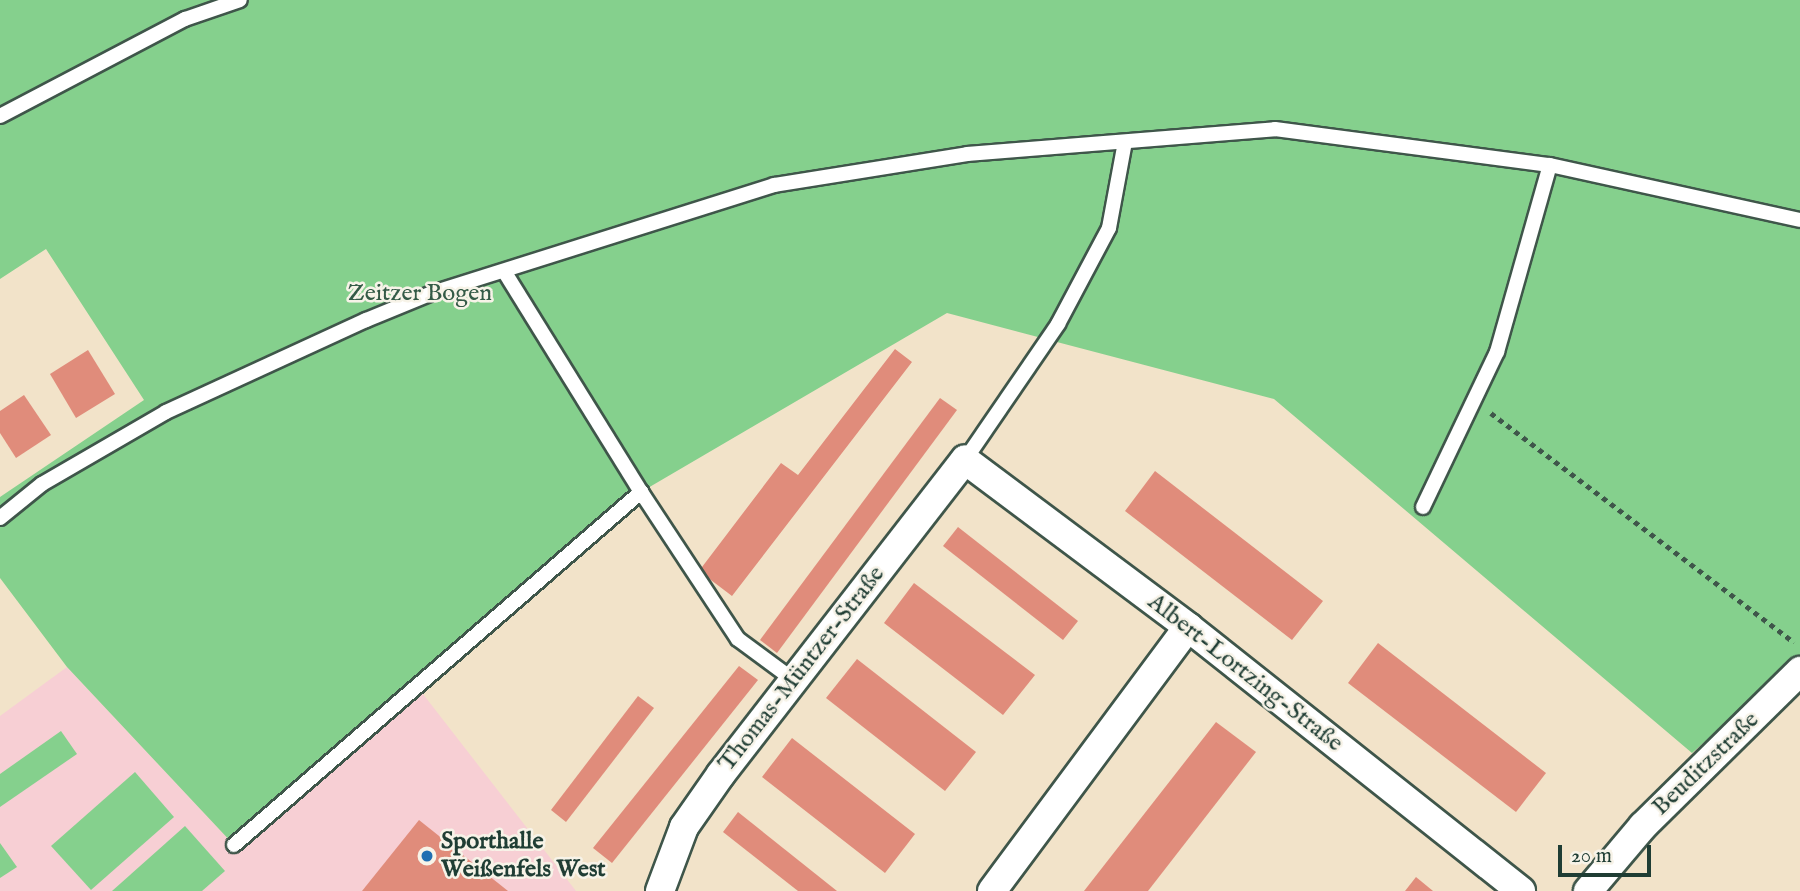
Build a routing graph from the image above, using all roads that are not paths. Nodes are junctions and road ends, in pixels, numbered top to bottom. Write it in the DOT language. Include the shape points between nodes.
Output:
graph roads {
  1 [pos="240,0"];
  2 [pos="0,116"];
  3 [pos="1125,142"];
  4 [pos="1550,165"];
  5 [pos="1800,220"];
  6 [pos="505,273"];
  7 [pos="965,460"];
  8 [pos="641,492"];
  9 [pos="1423,507"];
  10 [pos="0,517"];
  11 [pos="1188,627"];
  12 [pos="1800,671"];
  13 [pos="794,681"];
  14 [pos="234,845"];
  15 [pos="660,891"];
  16 [pos="992,891"];
  17 [pos="1521,891"];
  18 [pos="1588,891"];
  1 -- 2 [label="lane" via="185,19"];
  3 -- 4 [label="lane" via="1275,130"];
  3 -- 6 [label="lane" via="967,154 774,185"];
  3 -- 7 [label="lane" via="1109,228 1058,324"];
  4 -- 5 [label="lane"];
  4 -- 9 [label="lane" via="1497,352"];
  6 -- 8 [label="lane"];
  6 -- 10 [label="lane" via="432,293 270,361 155,418 42,484"];
  7 -- 11 [label="street, Albert-Lortzing-Straße"];
  7 -- 13 [label="street, Thomas-Müntzer-Straße"];
  8 -- 13 [label="lane" via="738,639"];
  8 -- 14 [label="lane"];
  11 -- 16 [label="street"];
  11 -- 17 [label="street, Albert-Lortzing-Straße"];
  12 -- 18 [label="street, Beuditzstraße" via="1643,826"];
  13 -- 15 [label="street, Thomas-Müntzer-Straße" via="684,827"];
}
